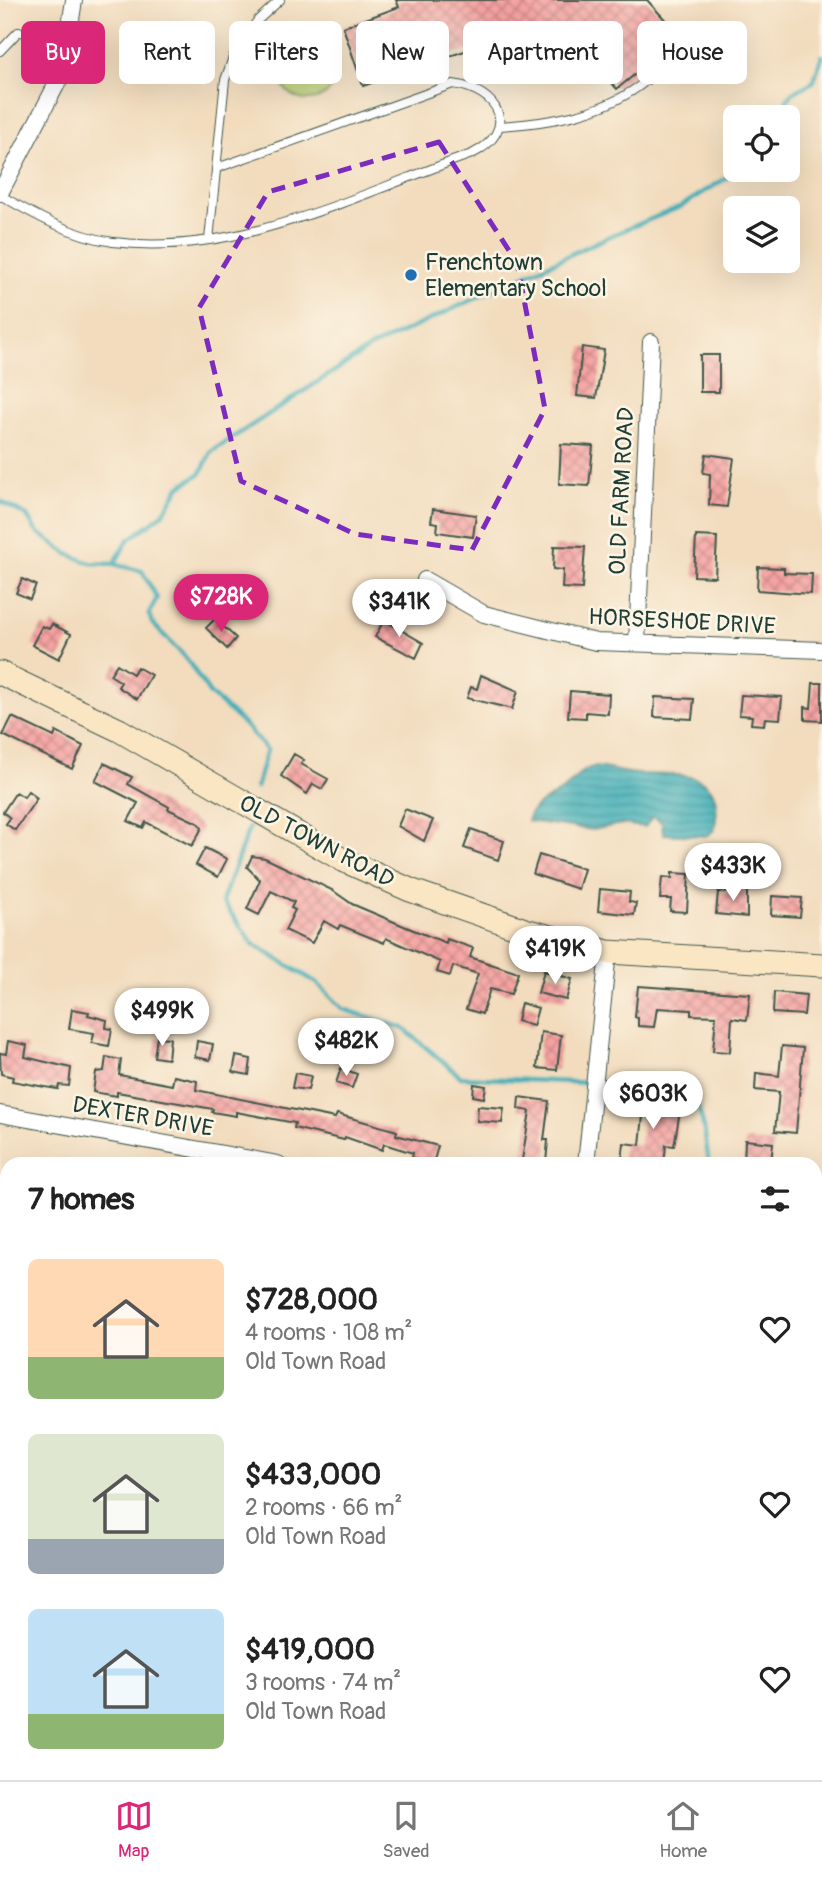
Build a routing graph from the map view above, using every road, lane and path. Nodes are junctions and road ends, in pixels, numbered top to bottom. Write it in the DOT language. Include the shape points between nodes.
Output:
graph roads {
  1 [pos="74,0"];
  2 [pos="281,0"];
  3 [pos="71,21"];
  4 [pos="21,33"];
  5 [pos="0,51"];
  6 [pos="57,84"];
  7 [pos="641,84"];
  8 [pos="500,127"];
  9 [pos="216,168"];
  10 [pos="0,194"];
  11 [pos="209,240"];
  12 [pos="651,342"];
  13 [pos="425,580"];
  14 [pos="637,642"];
  15 [pos="822,650"];
  16 [pos="0,674"];
  17 [pos="607,952"];
  18 [pos="822,965"];
  19 [pos="0,1114"];
  20 [pos="227,1157"];
  21 [pos="587,1157"];
  1 -- 3 [label="street"];
  2 -- 9 [label="lane" via="236,49 225,80"];
  4 -- 5 [label="lane"];
  6 -- 10 [label="street"];
  7 -- 8 [label="lane" via="602,107"];
  8 -- 9 [label="lane" via="498,110 486,96 453,84"];
  8 -- 11 [label="lane" via="490,145 472,154 254,232"];
  9 -- 11 [label="lane"];
  10 -- 11 [label="lane" via="44,220 111,242"];
  12 -- 14 [label="street, OLD FARM ROAD"];
  13 -- 14 [label="street, HORSESHOE DRIVE" via="484,614 596,642"];
  14 -- 15 [label="street, HORSESHOE DRIVE"];
  16 -- 17 [label="main road, OLD TOWN ROAD" via="143,743 343,860 410,890 525,930"];
  17 -- 18 [label="main road, OLD TOWN ROAD"];
  17 -- 21 [label="street"];
  19 -- 20 [label="street, DEXTER DRIVE"];
}
